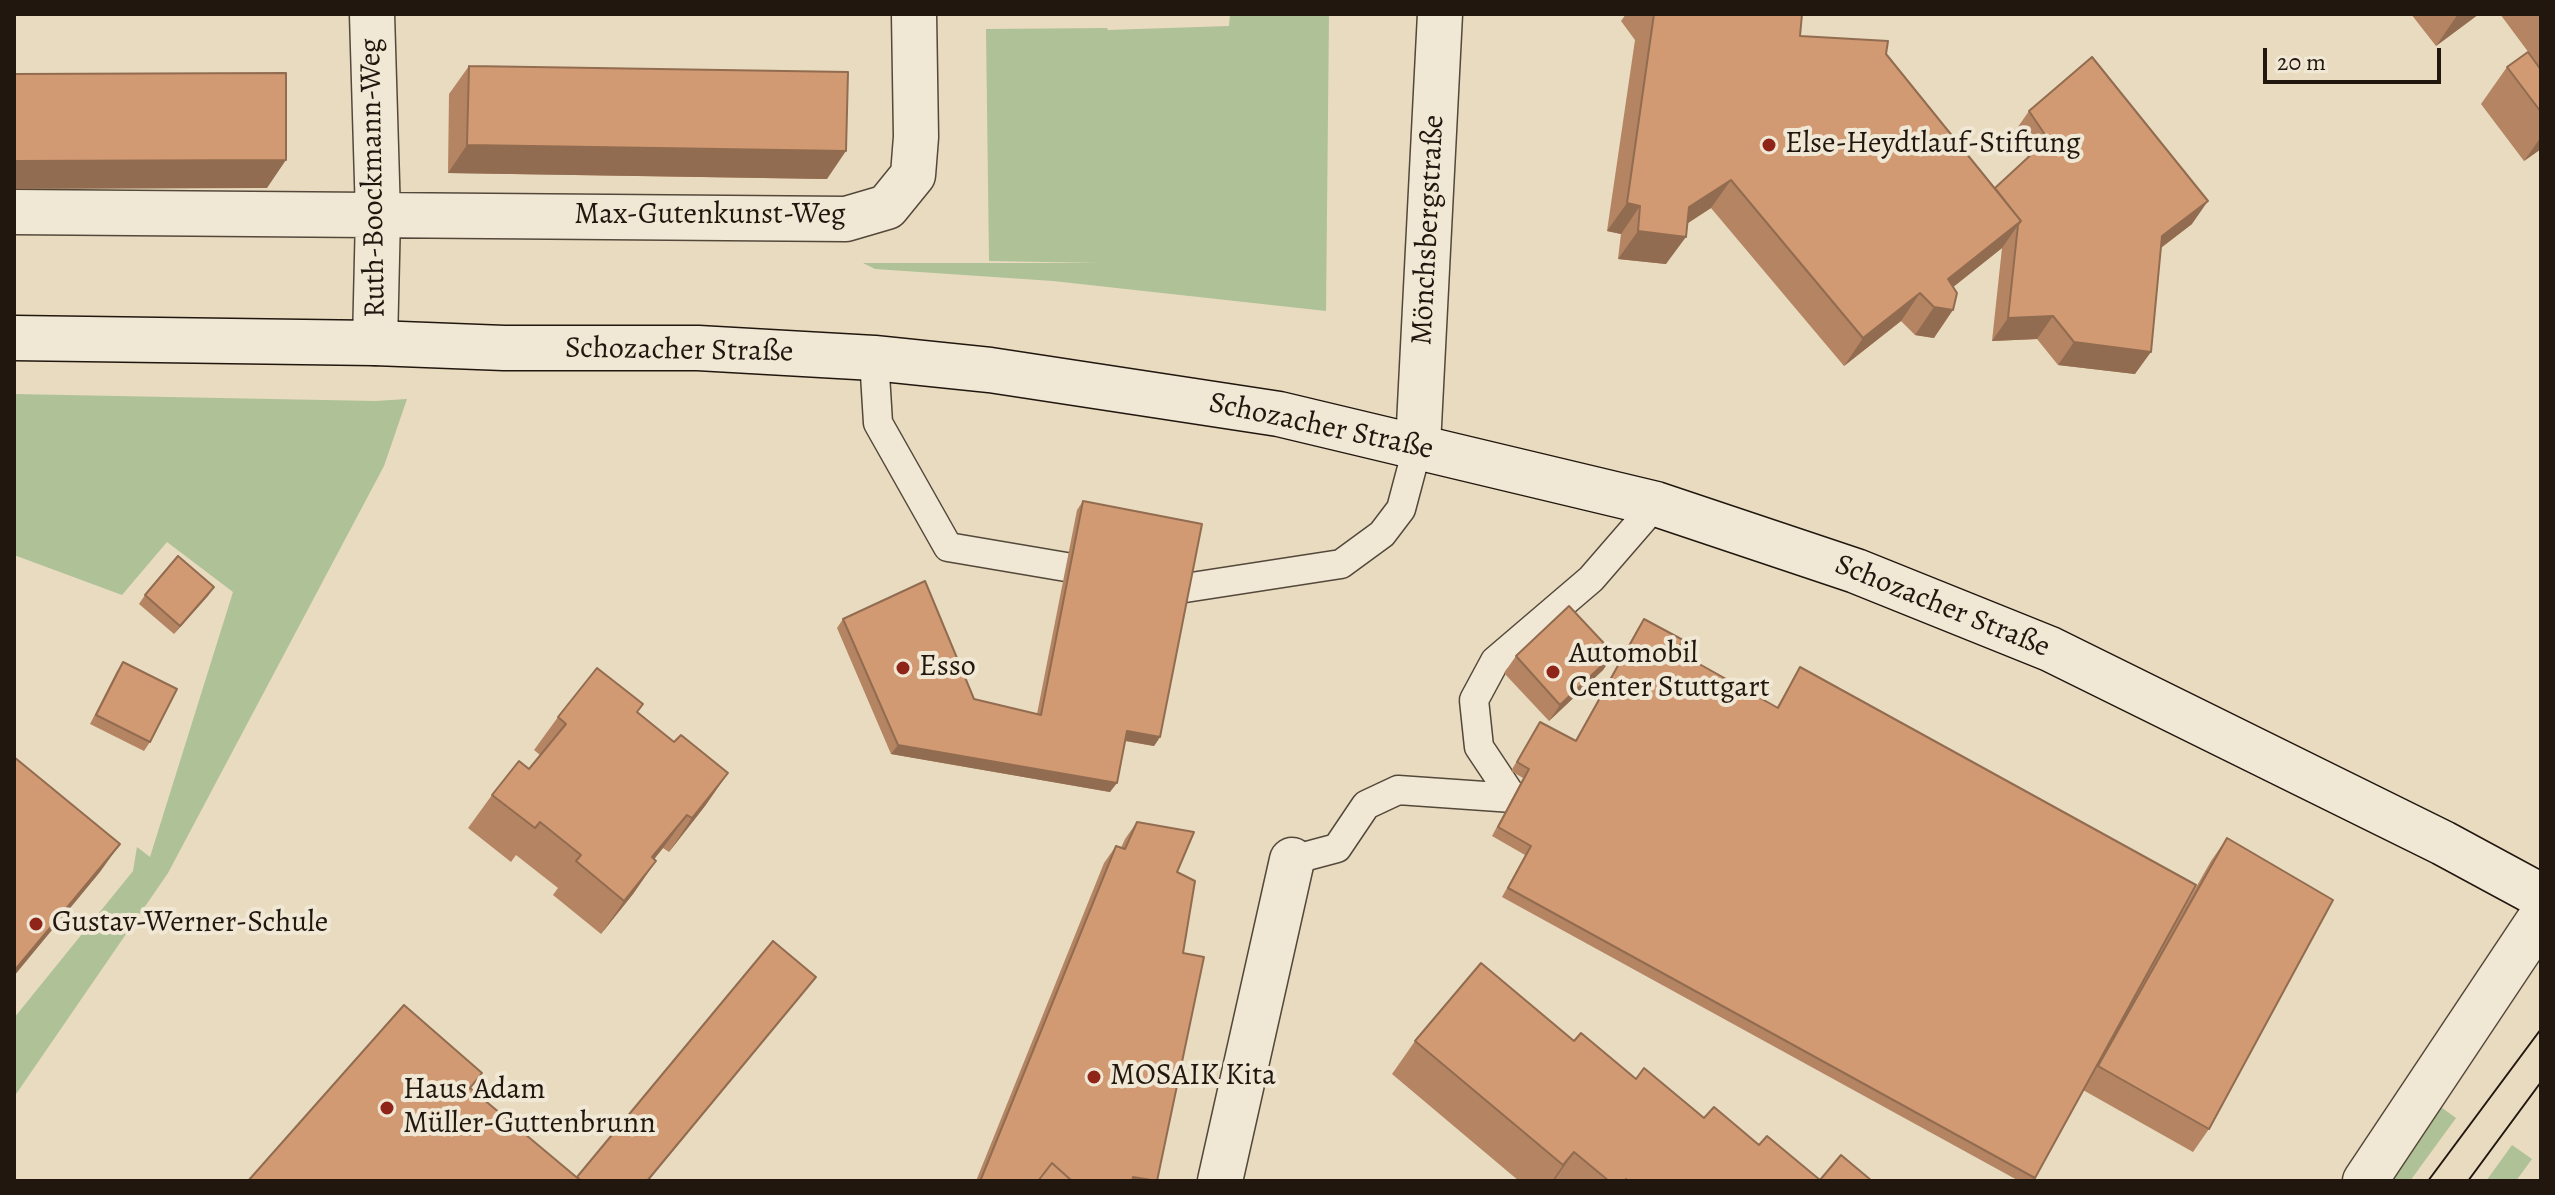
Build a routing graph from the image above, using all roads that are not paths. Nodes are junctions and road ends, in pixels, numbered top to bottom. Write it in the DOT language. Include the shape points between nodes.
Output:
graph roads {
  1 [pos="372,14"];
  2 [pos="914,14"];
  3 [pos="1440,14"];
  4 [pos="14,212"];
  5 [pos="378,215"];
  6 [pos="14,338"];
  7 [pos="375,343"];
  8 [pos="874,358"];
  9 [pos="1418,445"];
  10 [pos="1656,504"];
  11 [pos="1066,567"];
  12 [pos="1185,588"];
  13 [pos="1292,860"];
  14 [pos="2541,896"];
  15 [pos="2541,917"];
  16 [pos="1220,1181"];
  17 [pos="2365,1181"];
  1 -- 5 [label="main road, Ruth-Boockmann-Weg"];
  2 -- 5 [label="main road, Max-Gutenkunst-Weg" via="913,175 887,207 846,219"];
  3 -- 9 [label="main road, Mönchsbergstraße"];
  4 -- 5 [label="main road, Max-Gutenkunst-Weg"];
  5 -- 7 [label="main road, Ruth-Boockmann-Weg"];
  6 -- 7 [label="main road, Schozacher Straße"];
  7 -- 8 [label="main road, Schozacher Straße" via="698,348"];
  8 -- 9 [label="main road, Schozacher Straße" via="990,370 1279,414"];
  8 -- 11 [label="lane" via="878,423 948,547"];
  9 -- 10 [label="main road, Schozacher Straße"];
  9 -- 12 [label="lane" via="1401,509 1382,534 1341,564"];
  10 -- 13 [label="lane" via="1591,579 1495,661 1474,700 1479,747 1513,798 1398,790 1366,805 1337,848"];
  10 -- 14 [label="main road, Schozacher Straße" via="1856,571 2050,649"];
  13 -- 16 [label="main road"];
  15 -- 17 [label="main road"];
}
